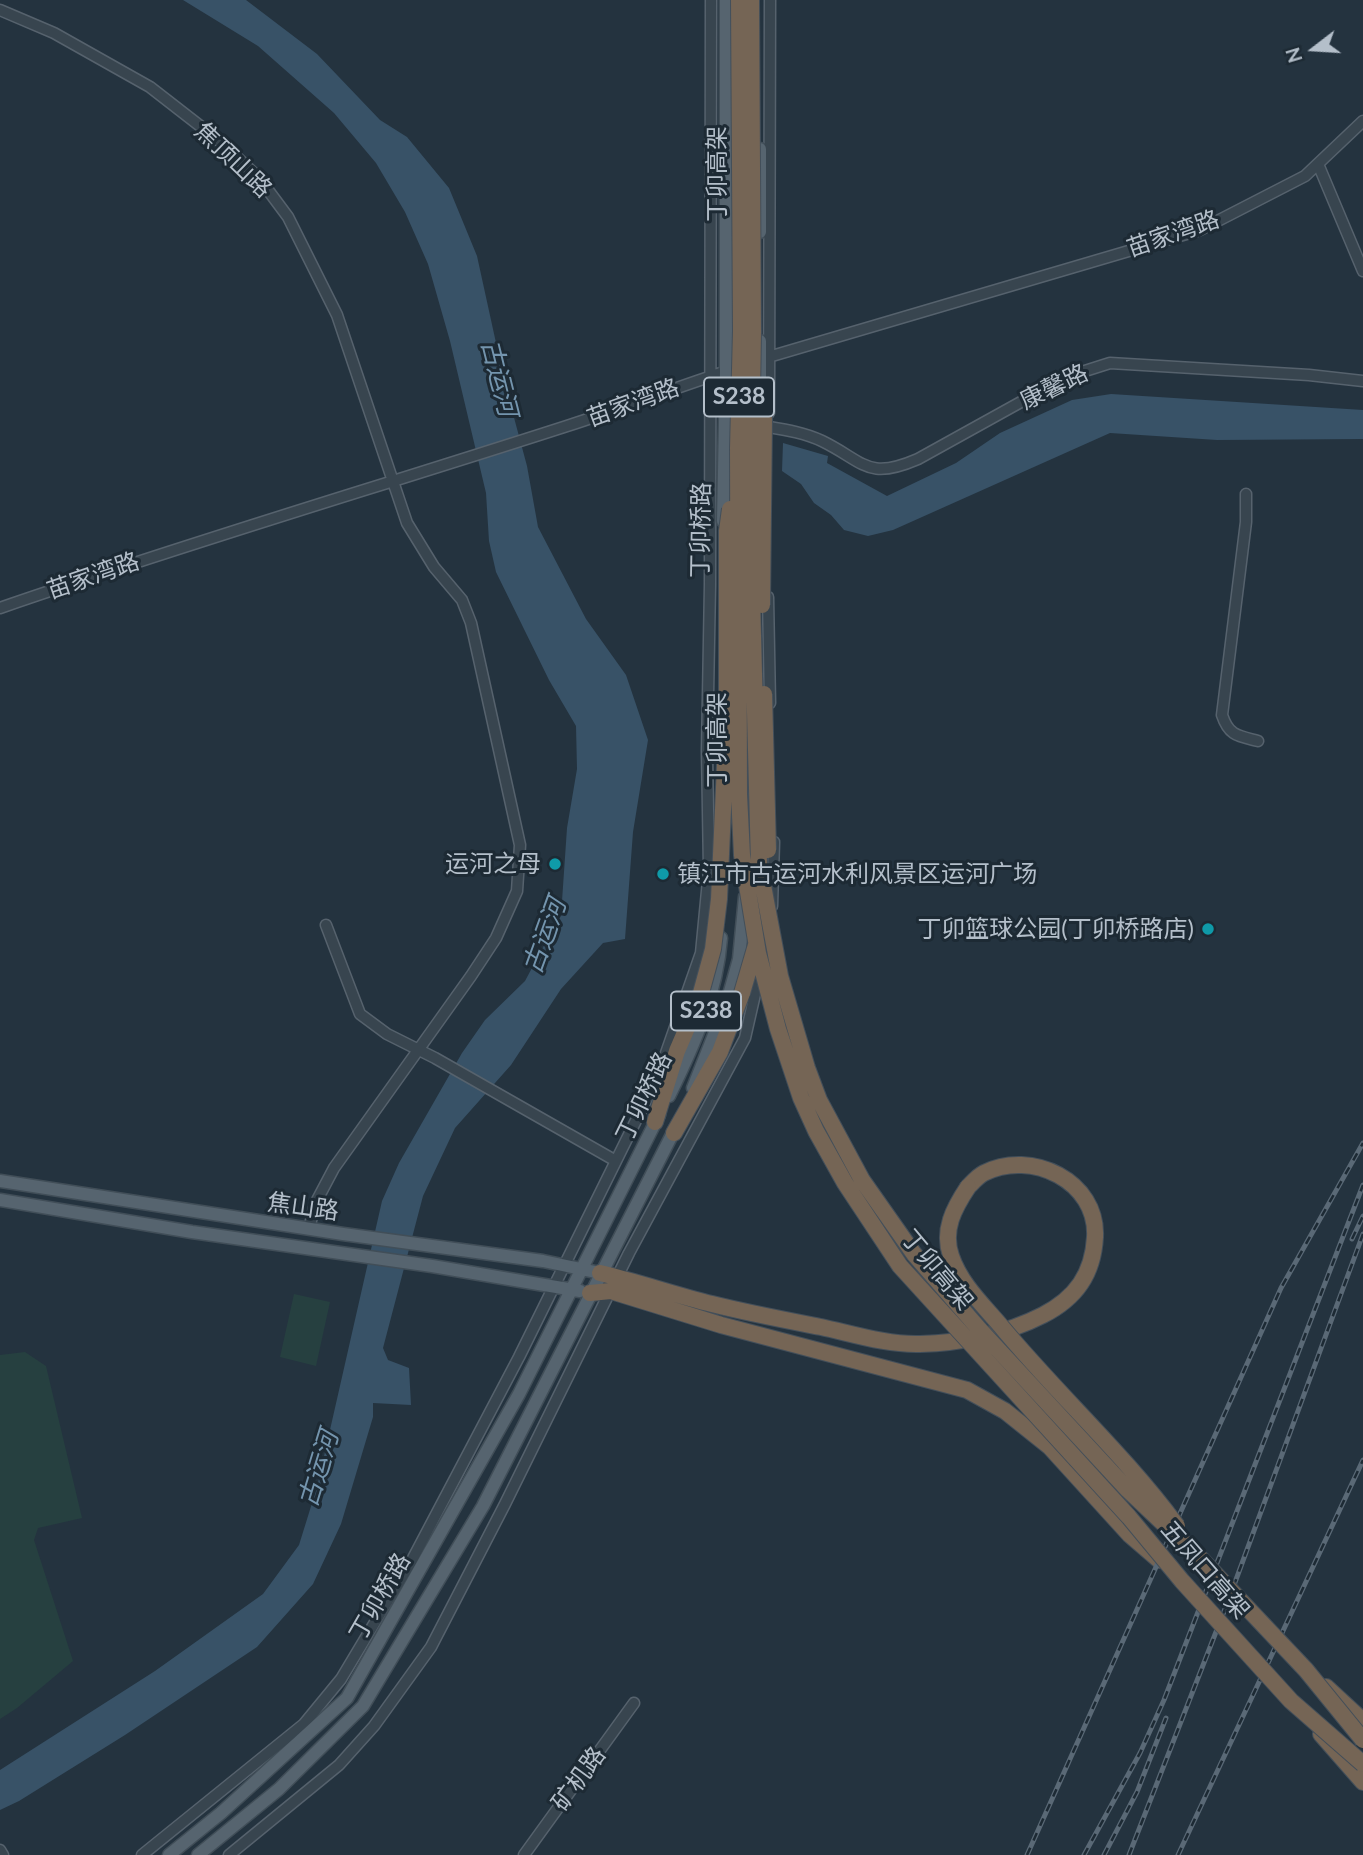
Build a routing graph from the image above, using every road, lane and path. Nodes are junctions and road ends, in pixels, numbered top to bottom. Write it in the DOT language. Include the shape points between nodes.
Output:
graph roads {
  1 [pos="711,0"];
  2 [pos="726,0"];
  3 [pos="739,0"];
  4 [pos="751,0"];
  5 [pos="757,0"];
  6 [pos="770,0"];
  7 [pos="0,10"];
  8 [pos="1363,121"];
  9 [pos="1318,164"];
  10 [pos="1363,271"];
  11 [pos="753,332"];
  12 [pos="766,358"];
  13 [pos="726,371"];
  14 [pos="710,375"];
  15 [pos="1363,381"];
  16 [pos="769,427"];
  17 [pos="738,448"];
  18 [pos="392,481"];
  19 [pos="1246,494"];
  20 [pos="0,608"];
  21 [pos="1258,741"];
  22 [pos="747,792"];
  23 [pos="326,925"];
  24 [pos="419,1050"];
  25 [pos="655,1122"];
  26 [pos="674,1133"];
  27 [pos="616,1161"];
  28 [pos="0,1181"];
  29 [pos="0,1200"];
  30 [pos="309,1229"];
  31 [pos="564,1265"];
  32 [pos="583,1268"];
  33 [pos="600,1273"];
  34 [pos="615,1284"];
  35 [pos="554,1286"];
  36 [pos="573,1290"];
  37 [pos="590,1293"];
  38 [pos="1035,1390"];
  39 [pos="1020,1399"];
  40 [pos="1201,1559"];
  41 [pos="1182,1581"];
  42 [pos="1306,1670"];
  43 [pos="1291,1701"];
  44 [pos="634,1703"];
  45 [pos="1363,1721"];
  46 [pos="1363,1740"];
  47 [pos="1363,1764"];
  48 [pos="1363,1782"];
  49 [pos="0,1850"];
  50 [pos="3,1855"];
  51 [pos="142,1855"];
  52 [pos="169,1855"];
  53 [pos="198,1855"];
  54 [pos="229,1855"];
  55 [pos="524,1855"];
  1 -- 14 [label="street"];
  2 -- 13 [label="main road, 丁卯桥路 / S238"];
  3 -- 17 [label="highway, 丁卯高架 / S238, bridge"];
  4 -- 11 [label="highway, 丁卯高架 / S238, bridge"];
  5 -- 12 [label="main road, 丁卯桥路 / S238" via="758,312"];
  6 -- 12 [label="street"];
  7 -- 18 [label="street, 焦顶山路" via="54,33 150,87 259,178 288,218 337,315"];
  8 -- 9 [label="street, 苗家湾路"];
  9 -- 10 [label="street"];
  9 -- 12 [label="street, 苗家湾路" via="1305,176 1200,230"];
  11 -- 22 [label="highway, 丁卯高架 / S238, bridge"];
  11 -- 26 [label="highway, bridge" via="764,419 768,882 757,942 720,1052"];
  12 -- 13 [label="street, 苗家湾路"];
  12 -- 16 [label="street"];
  12 -- 26 [label="main road, 丁卯桥路 / S238" via="740,958 723,1013"];
  13 -- 14 [label="street, 苗家湾路"];
  13 -- 25 [label="main road, 丁卯桥路 / S238" via="721,591 726,880 719,964 708,1008"];
  14 -- 18 [label="street, 苗家湾路"];
  14 -- 27 [label="street" via="709,870 701,953 658,1076"];
  15 -- 16 [label="street, 康馨路" via="1110,363 1066,377 896,468 858,464 810,436"];
  16 -- 34 [label="street" via="767,583 775,832 771,928 745,1038"];
  17 -- 22 [label="highway, 丁卯高架 / S238, bridge"];
  17 -- 25 [label="highway, bridge" via="727,531 727,720 713,949"];
  18 -- 20 [label="street, 苗家湾路"];
  18 -- 24 [label="street, 焦顶山路" via="407,523 462,600 471,623 520,845 517,891 496,938"];
  19 -- 21 [label="street" via="1222,715 1235,735"];
  22 -- 38 [label="highway, 丁卯高架, bridge" via="773,943 796,1035 819,1100 862,1180 914,1254"];
  22 -- 39 [label="highway, 丁卯高架, bridge" via="742,855 758,953 789,1064 816,1131 900,1266"];
  23 -- 24 [label="street" via="360,1014"];
  24 -- 27 [label="street"];
  24 -- 30 [label="street, 焦顶山路" via="334,1168 315,1203"];
  25 -- 32 [label="main road, 丁卯桥路 / S238"];
  26 -- 33 [label="main road, 丁卯桥路 / S238"];
  27 -- 31 [label="street"];
  28 -- 30 [label="main road, 焦山路"];
  29 -- 35 [label="main road, 焦山路"];
  30 -- 31 [label="main road, 焦山路"];
  31 -- 32 [label="main road, 焦山路"];
  31 -- 35 [label="street"];
  32 -- 33 [label="main road, 焦山路"];
  32 -- 36 [label="main road, 丁卯桥路 / S238"];
  33 -- 34 [label="highway"];
  33 -- 37 [label="main road, 丁卯桥路 / S238"];
  34 -- 37 [label="highway"];
  34 -- 40 [label="highway, bridge" via="919,1344 964,1339 1018,1326 1074,1294 1094,1253 1095,1229 1089,1207 1062,1176 1019,1164 983,1174 968,1186 953,1209 948,1229 950,1254 961,1279 1021,1351 1150,1489"];
  34 -- 41 [label="highway, bridge" via="721,1325 967,1390 1005,1411 1050,1447 1130,1535"];
  34 -- 54 [label="street" via="431,1647 374,1726 339,1765"];
  35 -- 36 [label="main road, 焦山路"];
  35 -- 51 [label="street" via="411,1562 341,1679 304,1724"];
  36 -- 37 [label="main road, 焦山路"];
  36 -- 52 [label="main road, 丁卯桥路 / S238" via="347,1698"];
  37 -- 53 [label="main road, 丁卯桥路 / S238" via="483,1506 363,1706 279,1789"];
  38 -- 40 [label="highway, 五凤口高架, bridge" via="1128,1490"];
  39 -- 41 [label="highway, 五凤口高架, bridge"];
  40 -- 42 [label="highway, 五凤口高架, bridge"];
  41 -- 43 [label="highway, 五凤口高架, bridge"];
  42 -- 45 [label="highway, bridge"];
  42 -- 46 [label="highway, 五凤口高架, bridge"];
  43 -- 47 [label="highway, 五凤口高架, bridge"];
  43 -- 48 [label="highway, bridge"];
  44 -- 55 [label="street, 矿机路"];
  49 -- 50 [label="street"];
}
